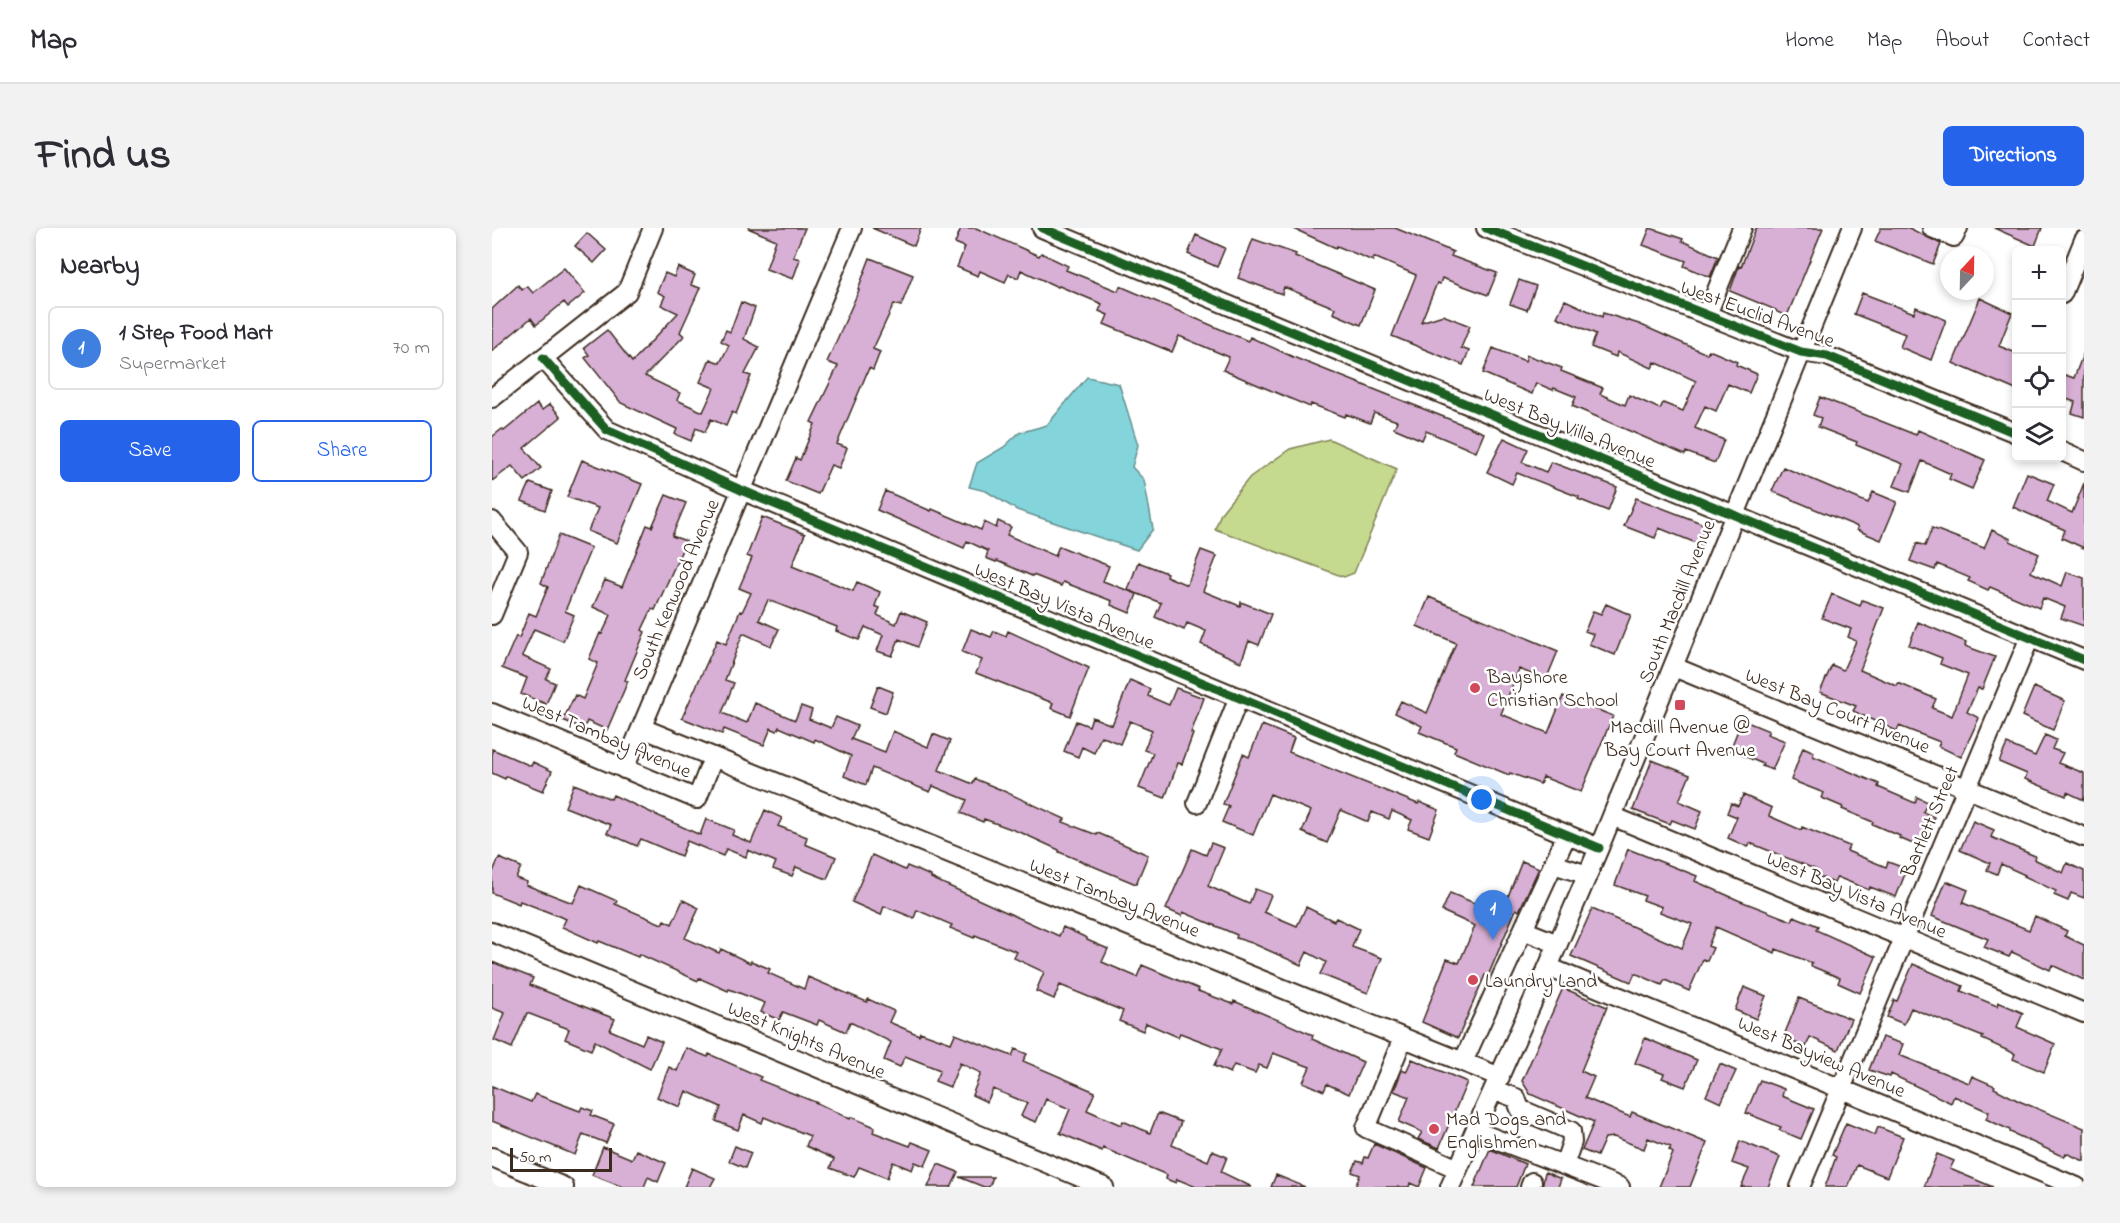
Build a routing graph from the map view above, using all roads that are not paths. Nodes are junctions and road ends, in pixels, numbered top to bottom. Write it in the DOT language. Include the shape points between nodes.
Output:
graph roads {
  1 [pos="653,228"];
  2 [pos="852,228"];
  3 [pos="1042,228"];
  4 [pos="1743,228"];
  5 [pos="1852,228"];
  6 [pos="1932,228"];
  7 [pos="1958,228"];
  8 [pos="1501,230"];
  9 [pos="2084,240"];
  10 [pos="2066,282"];
  11 [pos="1707,315"];
  12 [pos="1801,352"];
  13 [pos="543,358"];
  14 [pos="492,398"];
  15 [pos="2012,431"];
  16 [pos="2066,453"];
  17 [pos="2084,460"];
  18 [pos="741,490"];
  19 [pos="1736,515"];
  20 [pos="492,520"];
  21 [pos="492,615"];
  22 [pos="2030,637"];
  23 [pos="2084,660"];
  24 [pos="1674,667"];
  25 [pos="1239,698"];
  26 [pos="492,713"];
  27 [pos="642,728"];
  28 [pos="713,758"];
  29 [pos="624,769"];
  30 [pos="1967,788"];
  31 [pos="1197,803"];
  32 [pos="1612,816"];
  33 [pos="1567,834"];
  34 [pos="2084,837"];
  35 [pos="1599,848"];
  36 [pos="1553,864"];
  37 [pos="1588,875"];
  38 [pos="1523,930"];
  39 [pos="492,932"];
  40 [pos="1903,938"];
  41 [pos="1558,944"];
  42 [pos="1548,967"];
  43 [pos="2084,1013"];
  44 [pos="1403,1038"];
  45 [pos="1463,1062"];
  46 [pos="1497,1083"];
  47 [pos="1841,1088"];
  48 [pos="1475,1131"];
  49 [pos="492,1157"];
  50 [pos="1564,1166"];
  51 [pos="1458,1169"];
  52 [pos="564,1187"];
  53 [pos="1104,1187"];
  54 [pos="1450,1187"];
  55 [pos="1620,1187"];
  56 [pos="1800,1187"];
  57 [pos="2077,1187"];
  1 -- 13 [label="street" via="627,292"];
  2 -- 18 [label="street, South Kenwood Avenue"];
  3 -- 19 [label="street, West Bay Villa Avenue"];
  4 -- 11 [label="street"];
  5 -- 12 [label="street, South Macdill Avenue"];
  6 -- 7 [label="street" via="1954,237"];
  8 -- 11 [label="street, West Euclid Avenue"];
  9 -- 10 [label="street"];
  11 -- 12 [label="street, West Euclid Avenue"];
  12 -- 15 [label="street, West Euclid Avenue" via="1827,356"];
  12 -- 19 [label="street, South Macdill Avenue"];
  13 -- 14 [label="street"];
  13 -- 18 [label="street, West Bay Vista Avenue" via="607,430"];
  16 -- 17 [label="street"];
  18 -- 25 [label="street, West Bay Vista Avenue"];
  18 -- 27 [label="street, South Kenwood Avenue"];
  19 -- 22 [label="street, West Bay Villa Avenue"];
  19 -- 24 [label="street, South Macdill Avenue"];
  20 -- 21 [label="street" via="518,552"];
  22 -- 23 [label="street, West Bay Villa Avenue"];
  22 -- 30 [label="street, Bartlett Street"];
  24 -- 30 [label="street, West Bay Court Avenue"];
  24 -- 32 [label="street, South Macdill Avenue"];
  25 -- 31 [label="street"];
  25 -- 33 [label="street, West Bay Vista Avenue"];
  26 -- 29 [label="street, West Tambay Avenue"];
  27 -- 28 [label="street, West Tambay Avenue"];
  27 -- 29 [label="street, South Kenwood Avenue"];
  28 -- 29 [label="street, West Tambay Avenue" via="697,798"];
  28 -- 44 [label="street, West Tambay Avenue"];
  30 -- 34 [label="street, West Bay Court Avenue"];
  30 -- 40 [label="street, Bartlett Street"];
  32 -- 35 [label="street, South Macdill Avenue"];
  32 -- 40 [label="street, West Bay Vista Avenue"];
  33 -- 35 [label="street, West Bay Vista Avenue"];
  33 -- 36 [label="street"];
  35 -- 37 [label="street, South Macdill Avenue"];
  36 -- 37 [label="street"];
  36 -- 38 [label="street"];
  37 -- 41 [label="street, South Macdill Avenue"];
  38 -- 41 [label="street"];
  38 -- 45 [label="street"];
  39 -- 53 [label="street, West Knights Avenue"];
  40 -- 43 [label="street, West Bay Vista Avenue"];
  40 -- 47 [label="street, Bartlett Street"];
  41 -- 42 [label="street, South Macdill Avenue"];
  42 -- 46 [label="street, South Macdill Avenue"];
  42 -- 47 [label="street, West Bayview Avenue"];
  44 -- 45 [label="street, West Tambay Avenue"];
  44 -- 51 [label="street" via="1366,1128"];
  45 -- 46 [label="street, West Tambay Avenue"];
  46 -- 48 [label="street, South Macdill Avenue"];
  46 -- 50 [label="street, West Tambay Avenue" via="1516,1098 1520,1109 1571,1131 1572,1142"];
  47 -- 56 [label="street, Bartlett Street"];
  47 -- 57 [label="street, West Bayview Avenue"];
  48 -- 50 [label="street"];
  48 -- 51 [label="street, South Macdill Avenue"];
  49 -- 52 [label="street"];
  50 -- 55 [label="street"];
  51 -- 54 [label="street, South Macdill Avenue"];
}
